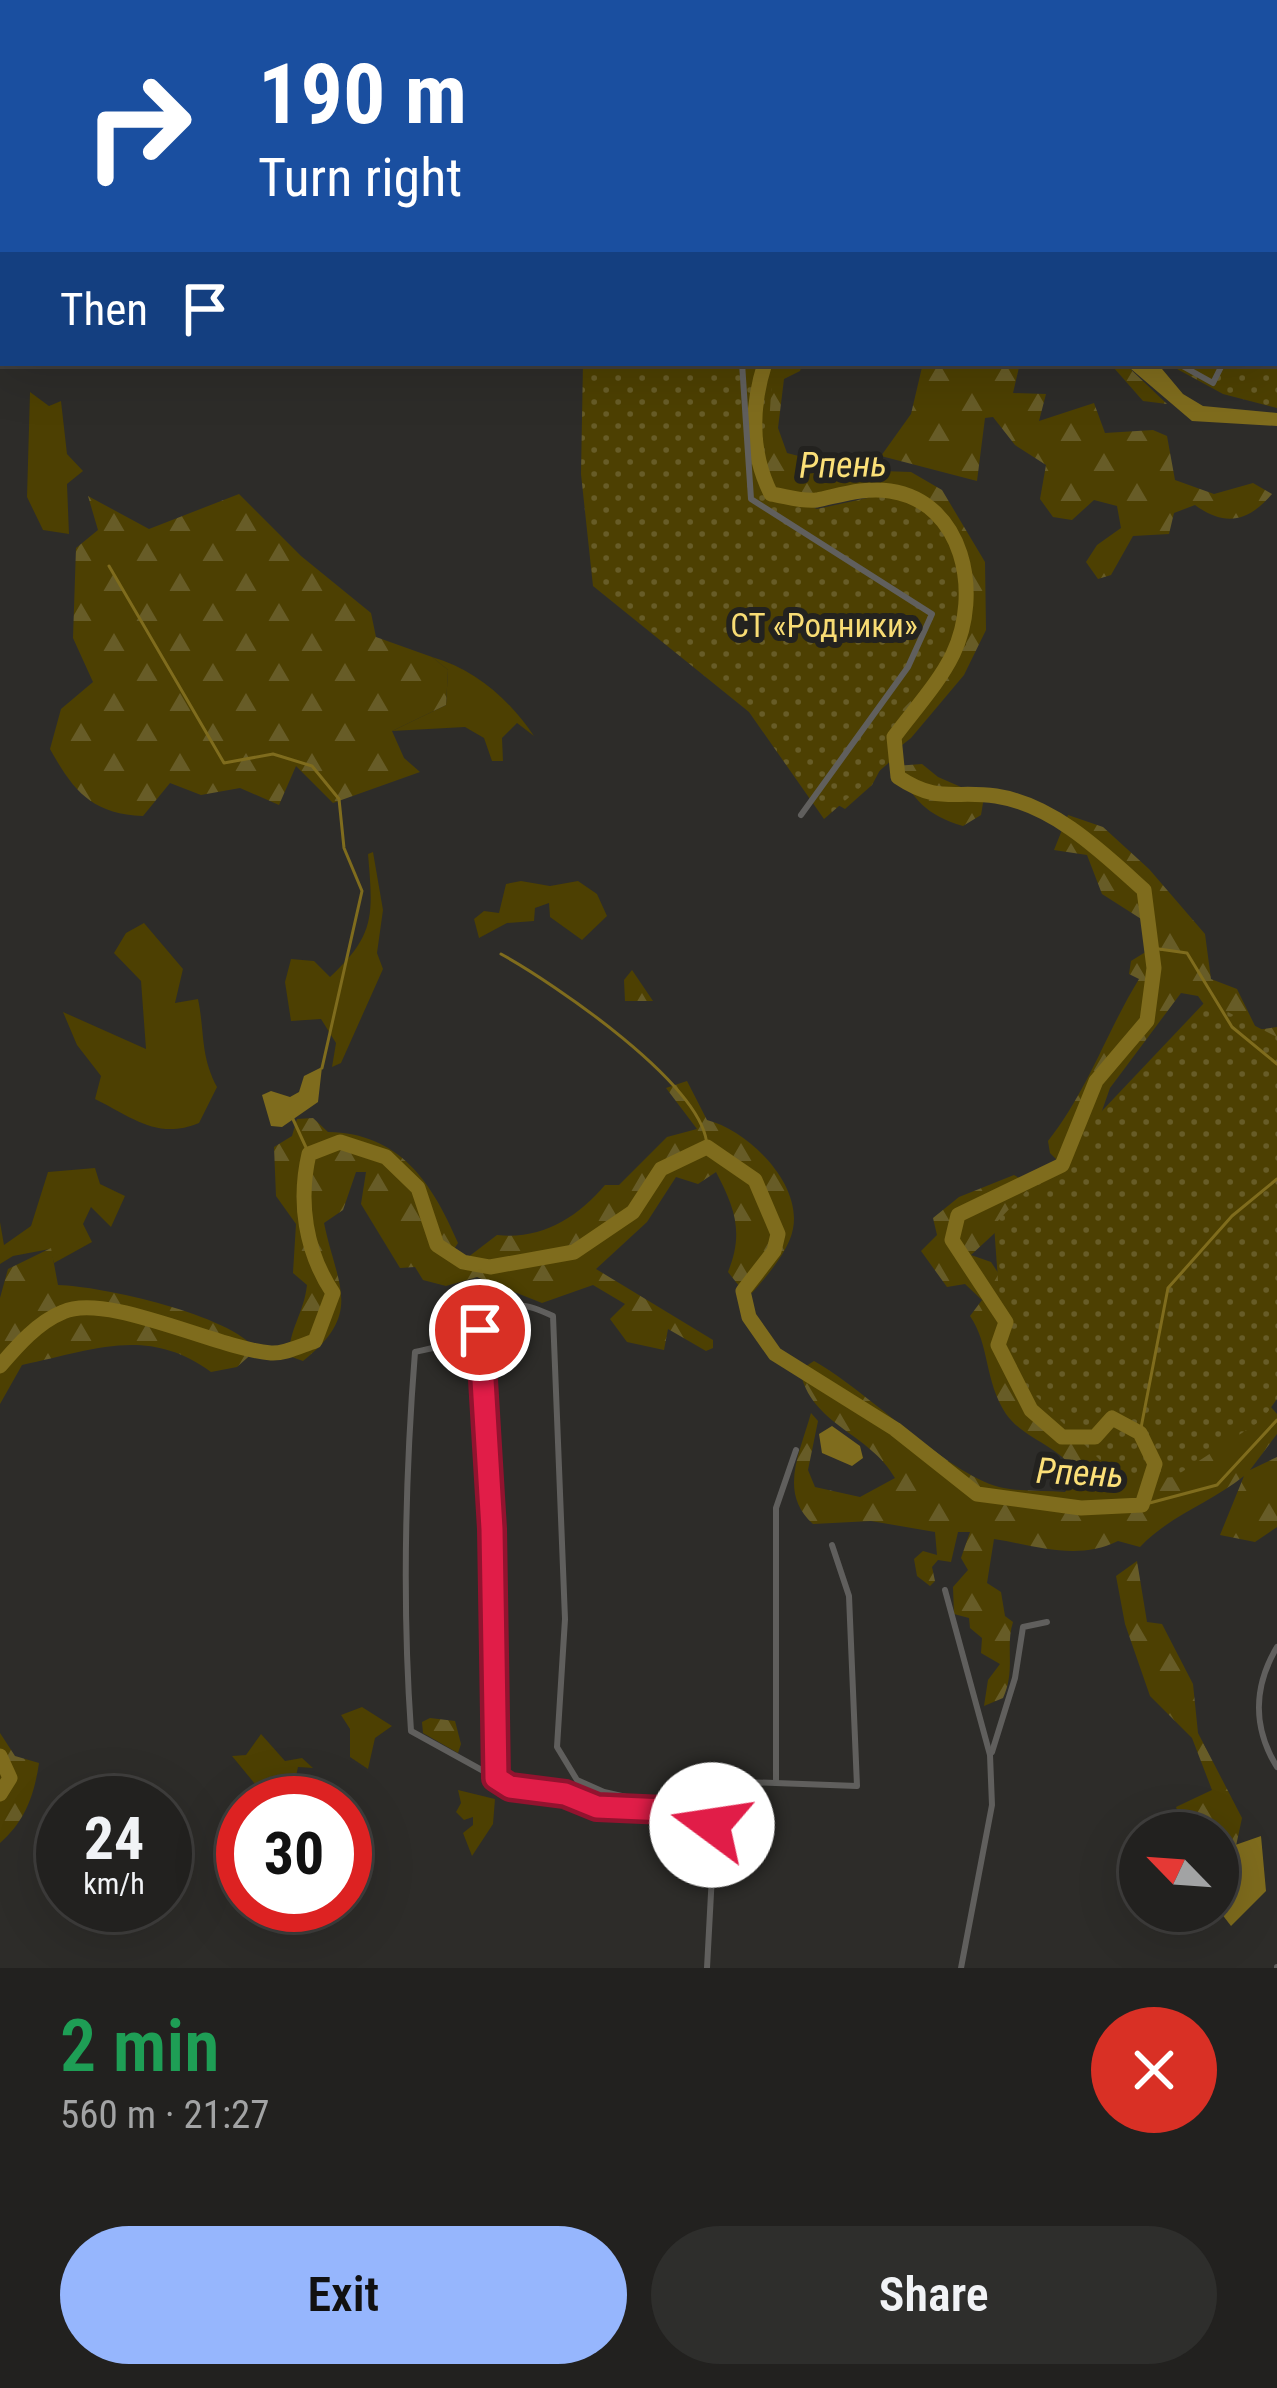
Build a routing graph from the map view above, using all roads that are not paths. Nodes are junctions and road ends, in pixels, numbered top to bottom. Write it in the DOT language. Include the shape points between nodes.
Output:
graph roads {
  1 [pos="742,366"];
  2 [pos="1182,366"];
  3 [pos="1222,366"];
  4 [pos="801,815"];
  5 [pos="480,1330"];
  6 [pos="796,1450"];
  7 [pos="832,1545"];
  8 [pos="945,1590"];
  9 [pos="1047,1622"];
  10 [pos="1277,1647"];
  11 [pos="990,1755"];
  12 [pos="1277,1767"];
  13 [pos="496,1778"];
  14 [pos="776,1783"];
  15 [pos="688,1811"];
  16 [pos="712,1825"];
  17 [pos="707,1968"];
  18 [pos="961,1968"];
  1 -- 4 [label="street" via="751,499 932,614 908,668"];
  2 -- 3 [label="street" via="1213,383"];
  5 -- 13 [label="street"];
  5 -- 13 [label="street" via="415,1352 403,1626 411,1731"];
  5 -- 15 [label="street" via="505,1306 527,1304 553,1316 565,1619 557,1747 577,1780"];
  6 -- 14 [label="street" via="776,1508"];
  7 -- 14 [label="street" via="849,1596 857,1786"];
  8 -- 11 [label="street"];
  9 -- 11 [label="street" via="1023,1627"];
  10 -- 12 [label="street" via="1257,1713 1260,1739"];
  11 -- 18 [label="street" via="992,1805"];
  13 -- 15 [label="street" via="597,1807"];
  14 -- 16 [label="street" via="717,1781"];
  15 -- 16 [label="street"];
  16 -- 17 [label="street"];
}
